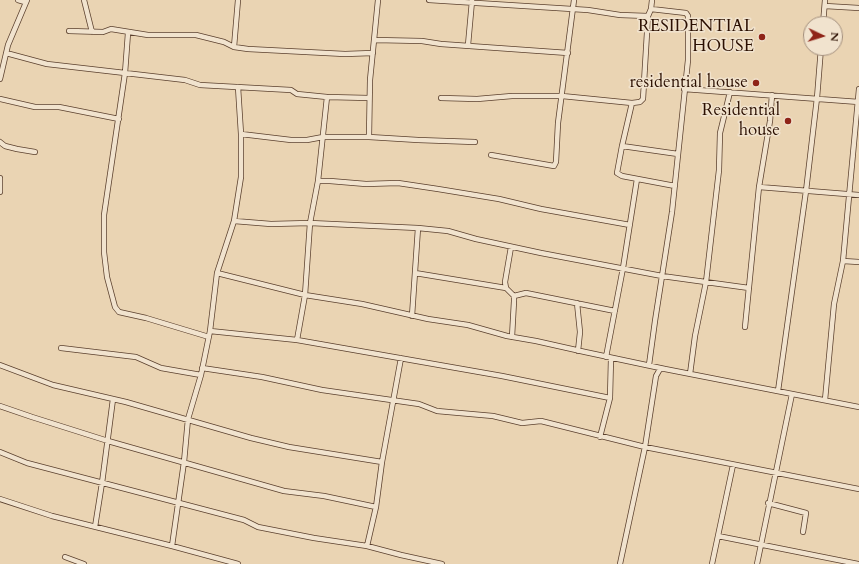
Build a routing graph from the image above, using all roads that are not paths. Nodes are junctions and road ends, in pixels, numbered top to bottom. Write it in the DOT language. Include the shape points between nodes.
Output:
graph roads {
  1 [pos="18,0"];
  2 [pos="84,0"];
  3 [pos="238,0"];
  4 [pos="378,0"];
  5 [pos="429,0"];
  6 [pos="574,0"];
  7 [pos="652,0"];
  8 [pos="26,1"];
  9 [pos="472,1"];
  10 [pos="825,3"];
  11 [pos="859,8"];
  12 [pos="573,9"];
  13 [pos="651,9"];
  14 [pos="648,16"];
  15 [pos="824,16"];
  16 [pos="69,31"];
  17 [pos="92,32"];
  18 [pos="128,33"];
  19 [pos="375,40"];
  20 [pos="468,45"];
  21 [pos="234,47"];
  22 [pos="6,53"];
  23 [pos="373,53"];
  24 [pos="568,53"];
  25 [pos="820,56"];
  26 [pos="125,73"];
  27 [pos="0,79"];
  28 [pos="238,86"];
  29 [pos="684,89"];
  30 [pos="859,89"];
  31 [pos="730,92"];
  32 [pos="772,95"];
  33 [pos="562,96"];
  34 [pos="327,97"];
  35 [pos="369,98"];
  36 [pos="441,98"];
  37 [pos="817,98"];
  38 [pos="0,99"];
  39 [pos="858,102"];
  40 [pos="632,103"];
  41 [pos="119,119"];
  42 [pos="241,134"];
  43 [pos="323,137"];
  44 [pos="368,137"];
  45 [pos="0,142"];
  46 [pos="475,142"];
  47 [pos="622,146"];
  48 [pos="35,152"];
  49 [pos="678,154"];
  50 [pos="491,155"];
  51 [pos="0,178"];
  52 [pos="637,179"];
  53 [pos="318,181"];
  54 [pos="675,186"];
  55 [pos="759,187"];
  56 [pos="806,191"];
  57 [pos="0,192"];
  58 [pos="850,194"];
  59 [pos="859,195"];
  60 [pos="234,221"];
  61 [pos="310,223"];
  62 [pos="630,225"];
  63 [pos="418,228"];
  64 [pos="510,247"];
  65 [pos="843,261"];
  66 [pos="859,262"];
  67 [pos="623,268"];
  68 [pos="217,273"];
  69 [pos="415,273"];
  70 [pos="662,276"];
  71 [pos="706,282"];
  72 [pos="506,288"];
  73 [pos="749,288"];
  74 [pos="305,294"];
  75 [pos="514,296"];
  76 [pos="577,303"];
  77 [pos="615,311"];
  78 [pos="412,316"];
  79 [pos="745,327"];
  80 [pos="210,331"];
  81 [pos="209,337"];
  82 [pos="512,337"];
  83 [pos="297,340"];
  84 [pos="61,348"];
  85 [pos="578,351"];
  86 [pos="606,357"];
  87 [pos="401,358"];
  88 [pos="611,358"];
  89 [pos="0,365"];
  90 [pos="649,366"];
  91 [pos="202,368"];
  92 [pos="665,369"];
  93 [pos="690,374"];
  94 [pos="200,375"];
  95 [pos="778,391"];
  96 [pos="792,394"];
  97 [pos="610,398"];
  98 [pos="113,399"];
  99 [pos="825,400"];
  100 [pos="394,401"];
  101 [pos="0,406"];
  102 [pos="859,406"];
  103 [pos="188,419"];
  104 [pos="600,437"];
  105 [pos="108,441"];
  106 [pos="645,447"];
  107 [pos="0,452"];
  108 [pos="184,462"];
  109 [pos="382,462"];
  110 [pos="733,465"];
  111 [pos="775,473"];
  112 [pos="102,483"];
  113 [pos="859,489"];
  114 [pos="0,499"];
  115 [pos="178,502"];
  116 [pos="768,503"];
  117 [pos="376,507"];
  118 [pos="95,527"];
  119 [pos="803,532"];
  120 [pos="718,536"];
  121 [pos="760,545"];
  122 [pos="172,546"];
  123 [pos="367,546"];
  124 [pos="65,557"];
  125 [pos="84,564"];
  126 [pos="238,564"];
  127 [pos="442,564"];
  128 [pos="620,564"];
  129 [pos="712,564"];
  130 [pos="757,564"];
  131 [pos="858,564"];
  1 -- 8 [label="street"];
  2 -- 17 [label="street"];
  3 -- 21 [label="street"];
  4 -- 19 [label="street"];
  5 -- 9 [label="street"];
  6 -- 12 [label="street"];
  7 -- 13 [label="street"];
  8 -- 22 [label="street"];
  9 -- 12 [label="street"];
  9 -- 20 [label="street"];
  10 -- 11 [label="street"];
  10 -- 15 [label="street"];
  12 -- 14 [label="street"];
  12 -- 24 [label="street"];
  13 -- 14 [label="street"];
  13 -- 29 [label="street" via="686,13 688,16 688,60"];
  14 -- 40 [label="street" via="643,99"];
  16 -- 17 [label="street"];
  17 -- 18 [label="street" via="111,30"];
  18 -- 21 [label="street" via="196,35"];
  18 -- 26 [label="street"];
  19 -- 20 [label="street"];
  19 -- 23 [label="street"];
  20 -- 24 [label="street"];
  21 -- 23 [label="street" via="345,54"];
  22 -- 26 [label="street" via="47,64"];
  22 -- 27 [label="street"];
  23 -- 35 [label="street"];
  24 -- 33 [label="street"];
  25 -- 37 [label="street"];
  26 -- 28 [label="street" via="185,80 200,85"];
  26 -- 41 [label="street"];
  28 -- 34 [label="street" via="291,90 297,94"];
  28 -- 42 [label="street"];
  29 -- 31 [label="street"];
  29 -- 49 [label="street"];
  30 -- 39 [label="street"];
  31 -- 32 [label="street"];
  31 -- 71 [label="street" via="720,133 719,170"];
  32 -- 37 [label="street"];
  32 -- 55 [label="street"];
  33 -- 36 [label="street"];
  33 -- 40 [label="street"];
  33 -- 50 [label="street" via="554,166"];
  34 -- 35 [label="street"];
  34 -- 43 [label="street"];
  35 -- 44 [label="street"];
  37 -- 39 [label="street"];
  37 -- 56 [label="street"];
  38 -- 41 [label="street" via="35,107 59,107"];
  39 -- 58 [label="street"];
  40 -- 47 [label="street"];
  41 -- 81 [label="street" via="104,214 106,277 114,307 119,312"];
  42 -- 43 [label="street" via="291,140"];
  42 -- 60 [label="street" via="241,177"];
  43 -- 44 [label="street"];
  43 -- 53 [label="street"];
  44 -- 46 [label="street"];
  45 -- 48 [label="street" via="5,146"];
  47 -- 49 [label="street"];
  47 -- 52 [label="street" via="617,173"];
  49 -- 54 [label="street"];
  51 -- 57 [label="street"];
  52 -- 54 [label="street"];
  52 -- 62 [label="street"];
  53 -- 61 [label="street"];
  53 -- 62 [label="street" via="398,183 438,188"];
  54 -- 70 [label="street"];
  55 -- 56 [label="street"];
  55 -- 73 [label="street"];
  56 -- 58 [label="street"];
  56 -- 95 [label="street"];
  58 -- 59 [label="street"];
  58 -- 65 [label="street"];
  60 -- 61 [label="street" via="271,224"];
  60 -- 68 [label="street"];
  61 -- 63 [label="street"];
  61 -- 74 [label="street"];
  62 -- 67 [label="street"];
  63 -- 64 [label="street" via="448,231"];
  63 -- 69 [label="street"];
  64 -- 67 [label="street"];
  64 -- 72 [label="street"];
  65 -- 66 [label="street"];
  65 -- 99 [label="street" via="834,304"];
  67 -- 70 [label="street"];
  67 -- 77 [label="street"];
  68 -- 74 [label="street"];
  68 -- 80 [label="street"];
  69 -- 72 [label="street"];
  69 -- 78 [label="street"];
  70 -- 71 [label="street"];
  70 -- 90 [label="street"];
  71 -- 73 [label="street"];
  71 -- 93 [label="street"];
  72 -- 75 [label="street"];
  73 -- 79 [label="street"];
  74 -- 78 [label="street"];
  74 -- 83 [label="street"];
  75 -- 76 [label="street" via="526,293"];
  75 -- 82 [label="street"];
  76 -- 77 [label="street"];
  76 -- 85 [label="street" via="580,332"];
  77 -- 86 [label="street"];
  78 -- 82 [label="street"];
  80 -- 81 [label="street"];
  80 -- 83 [label="street"];
  81 -- 91 [label="street"];
  82 -- 85 [label="street"];
  83 -- 87 [label="street"];
  84 -- 94 [label="street" via="136,358 161,368"];
  85 -- 86 [label="street"];
  86 -- 88 [label="street"];
  87 -- 97 [label="street"];
  87 -- 100 [label="street"];
  88 -- 90 [label="street"];
  88 -- 97 [label="street"];
  89 -- 98 [label="street" via="53,385"];
  90 -- 92 [label="street"];
  91 -- 94 [label="street"];
  91 -- 100 [label="street"];
  92 -- 93 [label="street"];
  92 -- 106 [label="street" via="660,369 656,376"];
  93 -- 95 [label="street"];
  94 -- 103 [label="street"];
  95 -- 96 [label="street"];
  96 -- 99 [label="street"];
  96 -- 111 [label="street"];
  97 -- 104 [label="street"];
  98 -- 103 [label="street"];
  98 -- 105 [label="street"];
  99 -- 102 [label="street"];
  100 -- 104 [label="street" via="419,404 437,411 493,416 522,423 541,421"];
  100 -- 109 [label="street"];
  101 -- 105 [label="street"];
  103 -- 108 [label="street"];
  103 -- 109 [label="street" via="289,447"];
  104 -- 106 [label="street"];
  105 -- 108 [label="street"];
  105 -- 112 [label="street"];
  106 -- 110 [label="street"];
  106 -- 128 [label="street"];
  107 -- 112 [label="street" via="27,463"];
  108 -- 115 [label="street"];
  108 -- 117 [label="street" via="284,491"];
  109 -- 117 [label="street"];
  110 -- 111 [label="street"];
  110 -- 120 [label="street"];
  111 -- 113 [label="street"];
  111 -- 116 [label="street"];
  112 -- 115 [label="street"];
  112 -- 118 [label="street"];
  114 -- 118 [label="street"];
  115 -- 122 [label="street"];
  115 -- 123 [label="street" via="244,520 258,528"];
  116 -- 119 [label="street" via="806,513"];
  116 -- 121 [label="street"];
  117 -- 123 [label="street"];
  118 -- 122 [label="street"];
  120 -- 121 [label="street"];
  120 -- 129 [label="street"];
  121 -- 130 [label="street"];
  121 -- 131 [label="street"];
  122 -- 126 [label="street"];
  123 -- 127 [label="street"];
  124 -- 125 [label="street"];
}
